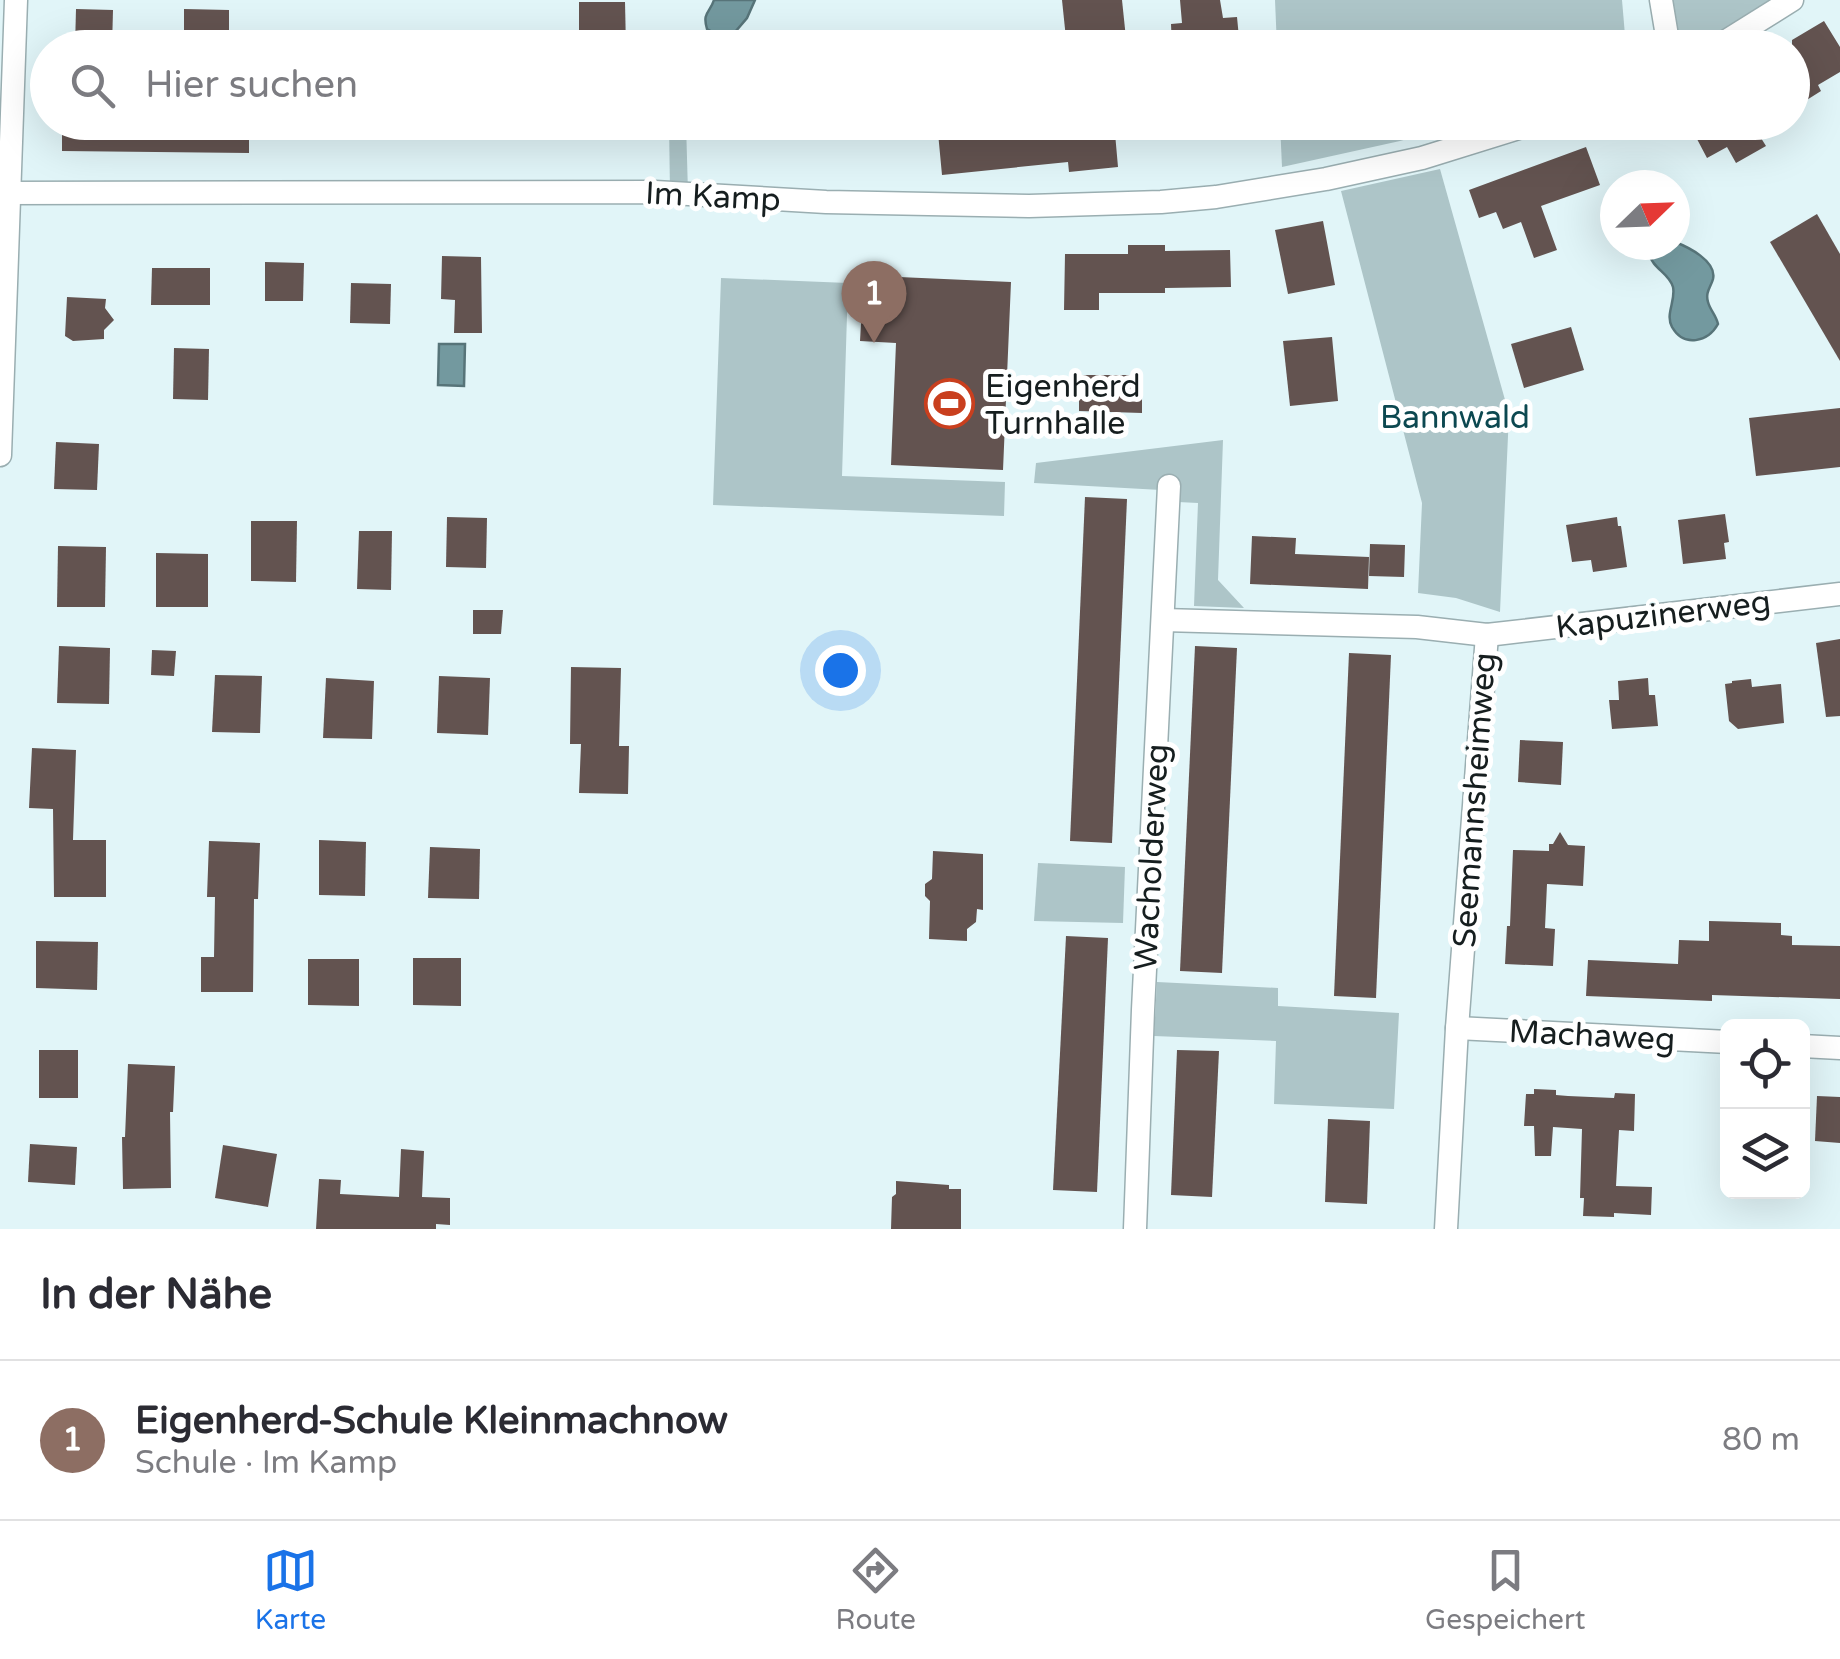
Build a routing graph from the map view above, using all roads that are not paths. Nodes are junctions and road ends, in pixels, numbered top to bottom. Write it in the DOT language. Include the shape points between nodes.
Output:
graph roads {
  1 [pos="16,0"];
  2 [pos="1661,0"];
  3 [pos="1792,0"];
  4 [pos="1667,30"];
  5 [pos="1744,30"];
  6 [pos="1480,140"];
  7 [pos="4,193"];
  8 [pos="0,455"];
  9 [pos="1170,486"];
  10 [pos="1840,594"];
  11 [pos="1163,620"];
  12 [pos="1487,635"];
  13 [pos="1457,1028"];
  14 [pos="1720,1042"];
  15 [pos="1810,1046"];
  16 [pos="1840,1048"];
  17 [pos="1135,1229"];
  18 [pos="1446,1229"];
  1 -- 7 [label="street"];
  2 -- 4 [label="street"];
  3 -- 5 [label="street"];
  6 -- 7 [label="street, Im Kamp" via="1286,186 1161,202 826,202 688,192"];
  7 -- 8 [label="street"];
  9 -- 11 [label="street, Wacholderweg"];
  10 -- 12 [label="street, Kapuzinerweg"];
  11 -- 12 [label="street, Seemannsheimweg"];
  11 -- 17 [label="street, Wacholderweg"];
  12 -- 13 [label="street, Seemannsheimweg"];
  13 -- 14 [label="street, Machaweg"];
  13 -- 18 [label="street, Seemannsheimweg"];
  15 -- 16 [label="street"];
}
